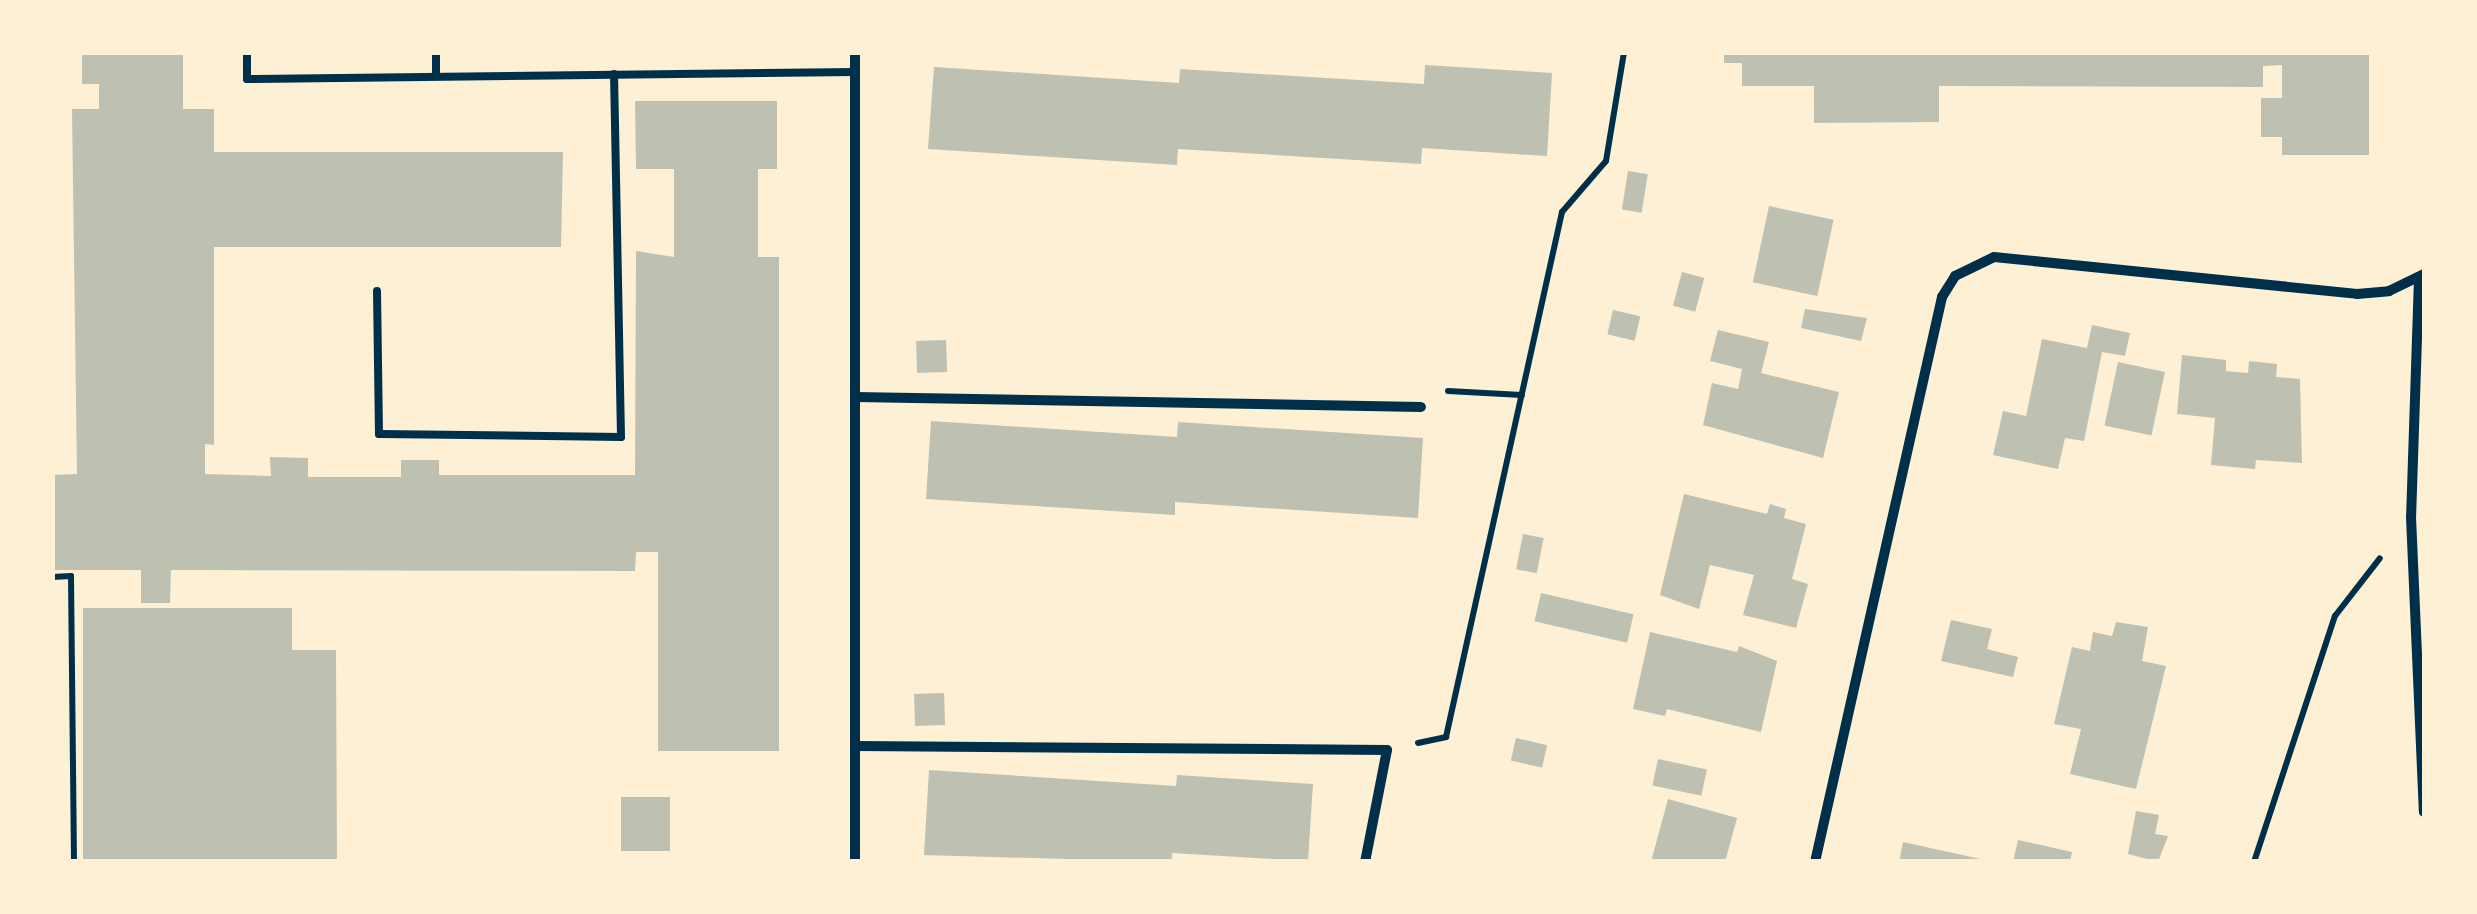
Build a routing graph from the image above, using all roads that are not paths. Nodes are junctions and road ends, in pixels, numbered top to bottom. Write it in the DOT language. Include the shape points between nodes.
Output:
graph roads {
  1 [pos="246,52"];
  2 [pos="436,52"];
  3 [pos="855,52"];
  4 [pos="856,72"];
  5 [pos="436,74"];
  6 [pos="614,74"];
  7 [pos="2422,276"];
  8 [pos="378,291"];
  9 [pos="855,398"];
  10 [pos="1420,407"];
  11 [pos="856,746"];
  12 [pos="2424,812"];
  13 [pos="855,862"];
  14 [pos="1366,862"];
  15 [pos="1816,862"];
  1 -- 5 [label="lane" via="247,79"];
  2 -- 5 [label="lane"];
  3 -- 4 [label="street"];
  4 -- 6 [label="lane"];
  4 -- 9 [label="street"];
  5 -- 6 [label="lane"];
  6 -- 8 [label="lane" via="620,438 380,434"];
  7 -- 12 [label="street" via="2411,517"];
  7 -- 15 [label="street" via="2357,294 1994,258 1955,276 1942,297"];
  9 -- 10 [label="street"];
  9 -- 11 [label="street"];
  11 -- 13 [label="street"];
  11 -- 14 [label="street" via="1387,750"];
}
